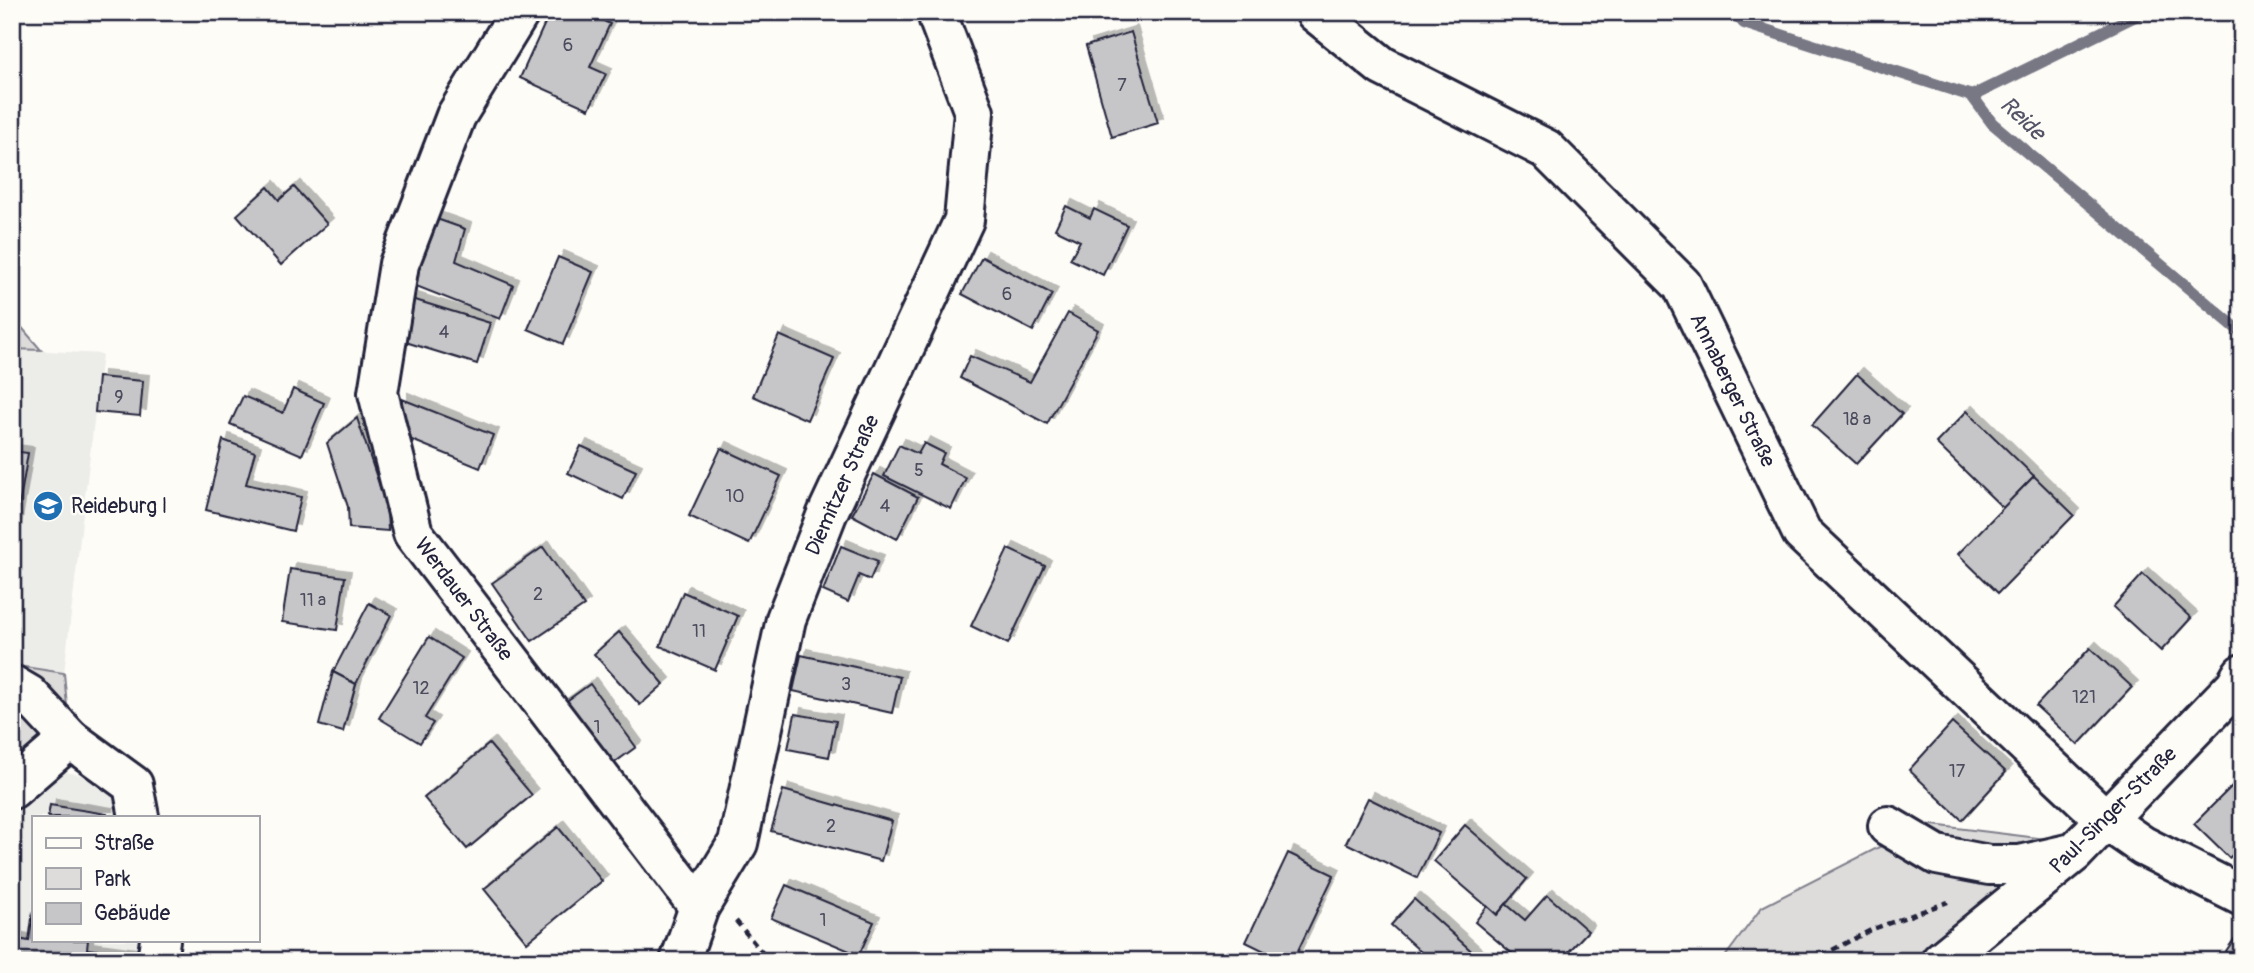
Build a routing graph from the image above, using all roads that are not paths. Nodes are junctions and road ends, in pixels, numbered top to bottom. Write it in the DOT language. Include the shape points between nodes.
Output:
graph roads {
  1 [pos="520,12"];
  2 [pos="939,12"];
  3 [pos="1315,12"];
  4 [pos="2242,674"];
  5 [pos="12,685"];
  6 [pos="70,739"];
  7 [pos="12,789"];
  8 [pos="139,816"];
  9 [pos="2108,821"];
  10 [pos="1888,826"];
  11 [pos="2074,853"];
  12 [pos="2242,896"];
  13 [pos="699,908"];
  14 [pos="160,942"];
  15 [pos="157,961"];
  16 [pos="680,961"];
  17 [pos="1941,961"];
  1 -- 13 [label="street, Werdauer Straße" via="456,116 399,264 378,393 413,533"];
  2 -- 13 [label="street, Diemitzer Straße" via="974,112 964,220 827,514 786,619 738,843"];
  3 -- 9 [label="street, Annaberger Straße" via="1382,66 1546,149 1682,285 1802,533"];
  4 -- 9 [label="street, Paul-Singer-Straße"];
  5 -- 6 [label="street" via="29,695"];
  6 -- 7 [label="street"];
  6 -- 8 [label="street" via="134,785"];
  9 -- 11 [label="street, Paul-Singer-Straße"];
  9 -- 12 [label="street, Annaberger Straße" via="2143,846"];
  10 -- 11 [label="street" via="1937,855 1989,865 2020,865"];
  11 -- 17 [label="street, Paul-Singer-Straße"];
  13 -- 16 [label="street, Diemitzer Straße"];
  14 -- 15 [label="street"];
}
